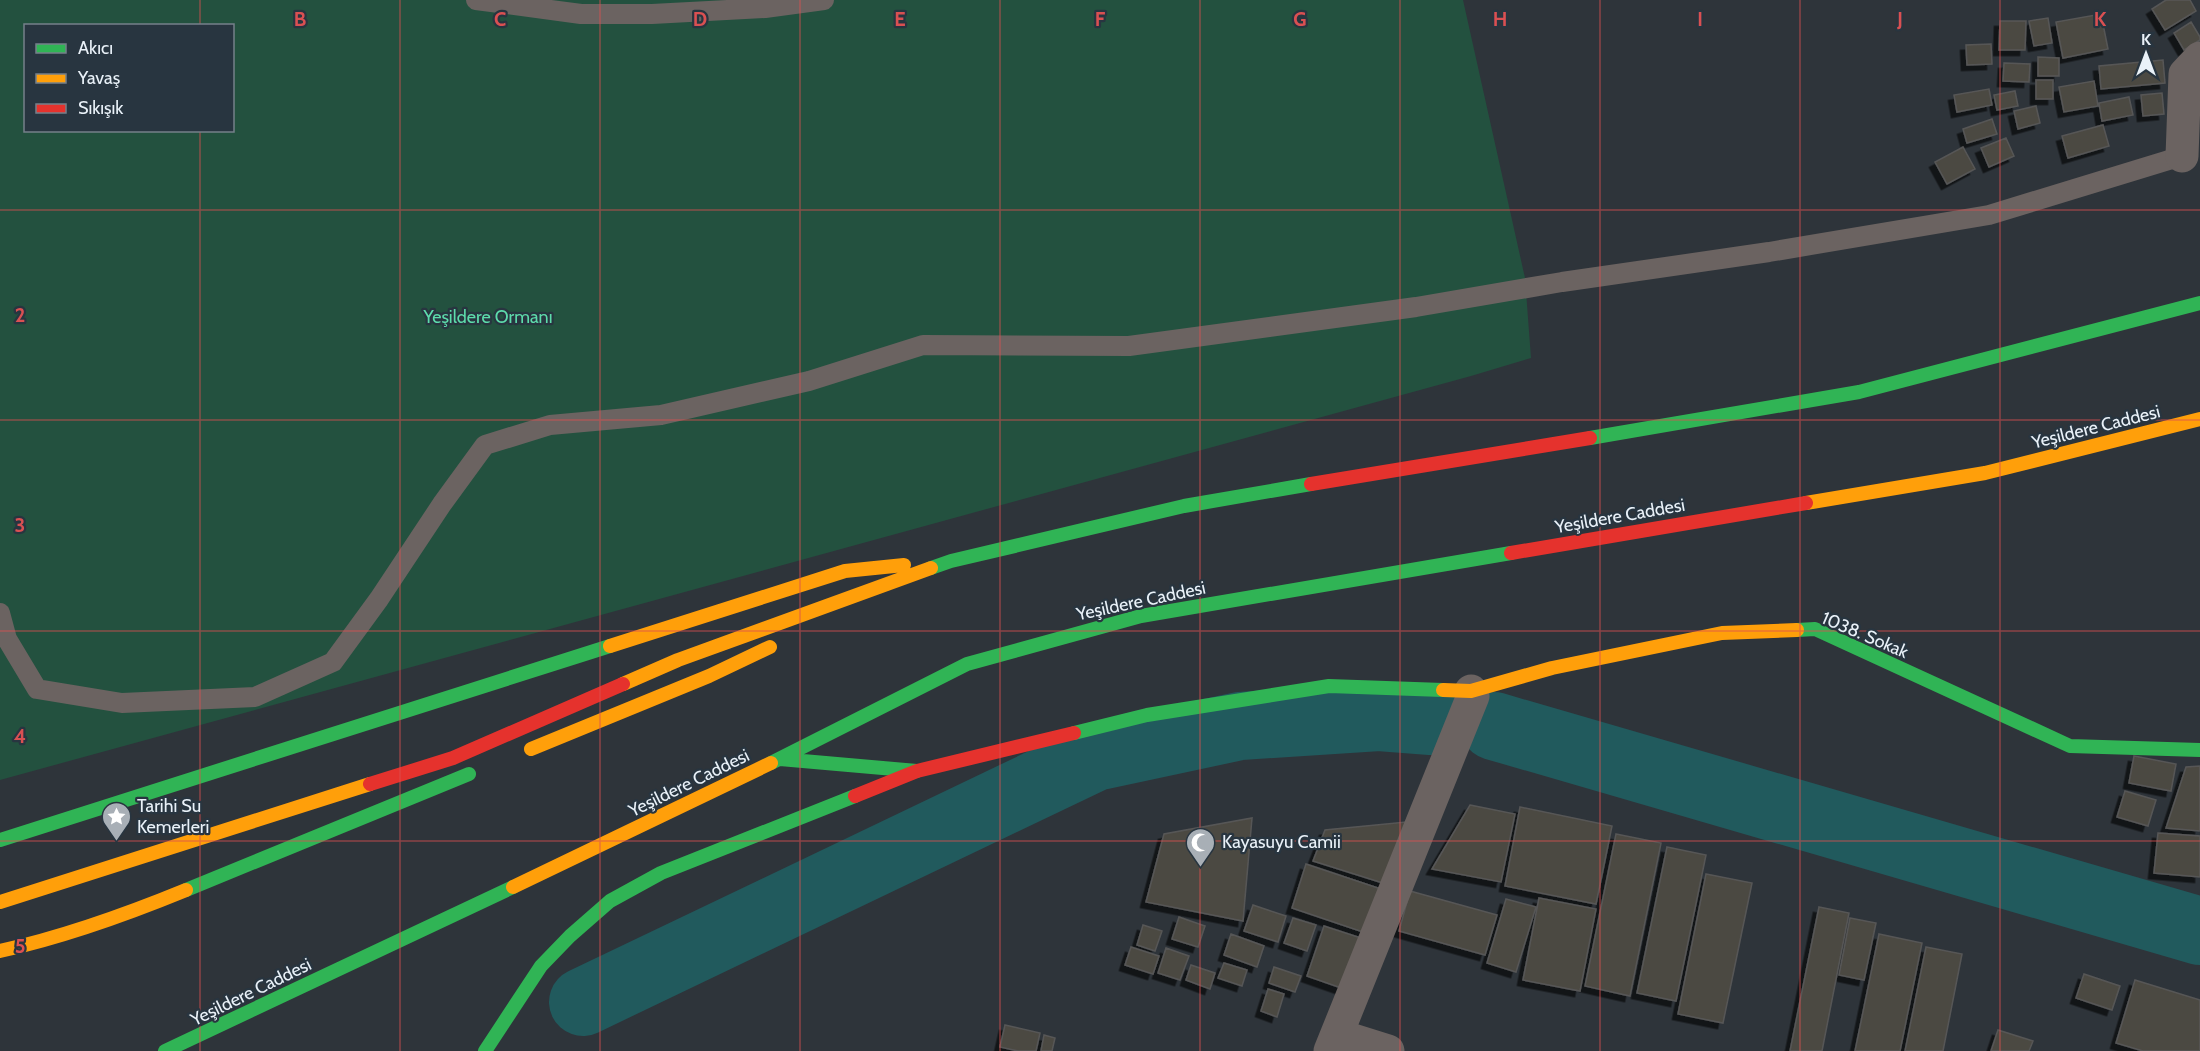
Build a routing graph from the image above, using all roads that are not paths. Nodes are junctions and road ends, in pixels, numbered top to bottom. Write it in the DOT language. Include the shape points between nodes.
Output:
graph roads {
  1 [pos="476,0"];
  2 [pos="824,0"];
  3 [pos="2200,58"];
  4 [pos="2182,156"];
  5 [pos="2200,303"];
  6 [pos="2200,420"];
  7 [pos="951,561"];
  8 [pos="0,613"];
  9 [pos="814,626"];
  10 [pos="783,641"];
  11 [pos="1471,691"];
  12 [pos="2200,750"];
  13 [pos="523,752"];
  14 [pos="780,759"];
  15 [pos="479,770"];
  16 [pos="916,771"];
  17 [pos="0,840"];
  18 [pos="0,902"];
  19 [pos="0,951"];
  20 [pos="1334,1043"];
  21 [pos="165,1051"];
  22 [pos="485,1051"];
  23 [pos="1388,1051"];
  1 -- 2 [label="lane" via="581,14 663,14"];
  3 -- 4 [label="street" via="2185,74"];
  4 -- 8 [label="lane" via="1989,215 1804,246 1416,307 1129,346 923,345 809,381 662,415 550,425 485,445 333,662 255,697 122,703 37,689 7,639"];
  5 -- 7 [label="main road" via="1859,392 1184,506"];
  6 -- 14 [label="main road, Yeşildere Caddesi" via="1985,473 1142,616 967,664"];
  7 -- 9 [label="main road"];
  7 -- 17 [label="main road" via="845,571"];
  7 -- 18 [label="main road" via="678,660 453,759"];
  10 -- 13 [label="main road" via="709,676"];
  11 -- 12 [label="main road, 1038. Sokak" via="1552,668 1722,633 1815,629 2070,746"];
  11 -- 16 [label="main road, 1038. Sokak" via="1329,686 1147,715"];
  11 -- 20 [label="street" via="1473,696"];
  14 -- 16 [label="main road"];
  14 -- 21 [label="main road, Yeşildere Caddesi"];
  15 -- 19 [label="main road" via="120,917"];
  16 -- 22 [label="main road" via="662,873 610,901 541,966"];
  20 -- 23 [label="street"];
}
